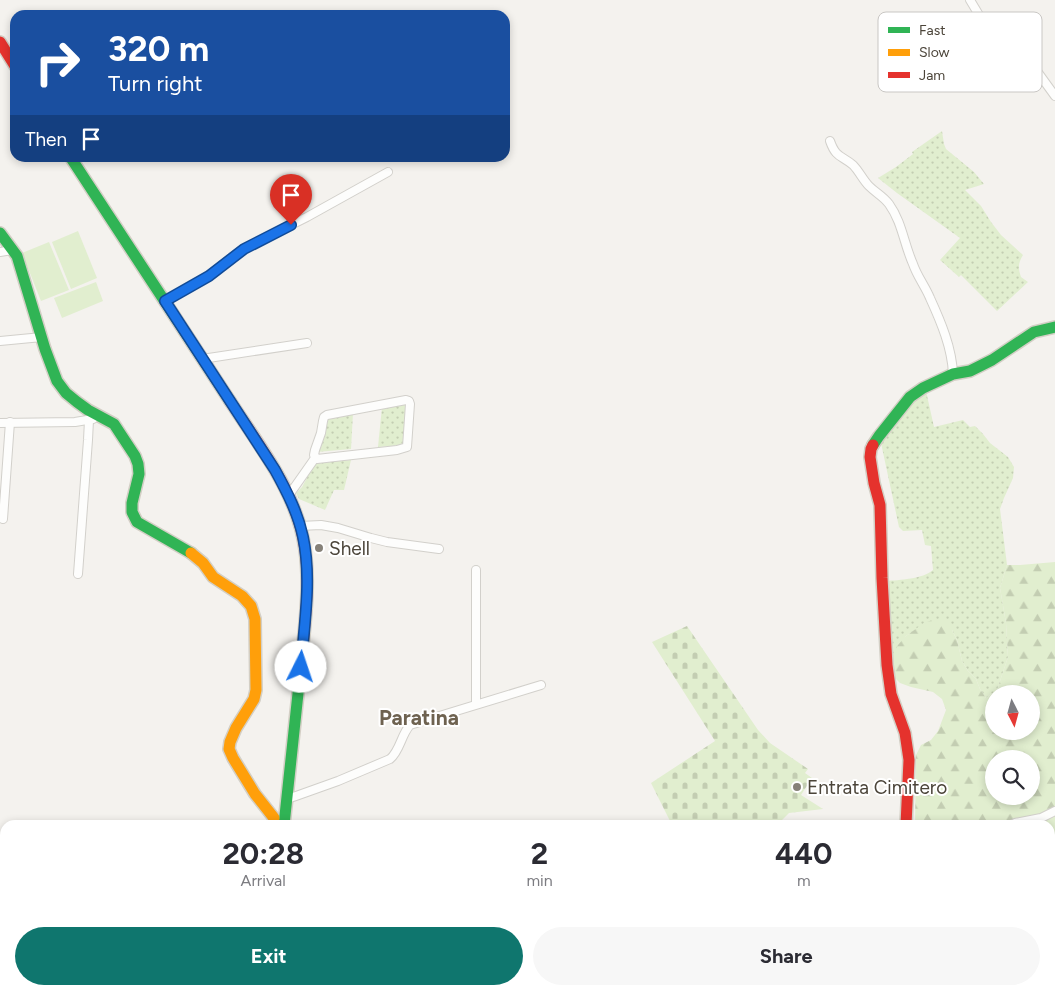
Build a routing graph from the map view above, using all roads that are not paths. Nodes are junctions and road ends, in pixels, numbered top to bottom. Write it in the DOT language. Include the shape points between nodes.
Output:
graph roads {
  1 [pos="970,0"];
  2 [pos="977,12"];
  3 [pos="0,42"];
  4 [pos="10,58"];
  5 [pos="1042,78"];
  6 [pos="1055,96"];
  7 [pos="830,141"];
  8 [pos="75,162"];
  9 [pos="388,172"];
  10 [pos="0,233"];
  11 [pos="6,251"];
  12 [pos="165,301"];
  13 [pos="1055,327"];
  14 [pos="42,336"];
  15 [pos="0,341"];
  16 [pos="307,343"];
  17 [pos="202,358"];
  18 [pos="953,374"];
  19 [pos="101,418"];
  20 [pos="89,420"];
  21 [pos="10,422"];
  22 [pos="0,423"];
  23 [pos="315,458"];
  24 [pos="289,495"];
  25 [pos="3,519"];
  26 [pos="300,526"];
  27 [pos="439,548"];
  28 [pos="476,570"];
  29 [pos="78,574"];
  30 [pos="541,685"];
  31 [pos="476,704"];
  32 [pos="287,798"];
  33 [pos="1055,811"];
  34 [pos="274,820"];
  35 [pos="285,820"];
  36 [pos="906,820"];
  37 [pos="1031,820"];
  1 -- 2 [label="street"];
  3 -- 4 [label="street"];
  5 -- 6 [label="street"];
  7 -- 18 [label="street" via="838,156 853,165 897,217 913,266 945,336"];
  8 -- 12 [label="street"];
  9 -- 12 [label="street" via="244,249 209,276"];
  10 -- 11 [label="street"];
  11 -- 14 [label="street" via="17,256"];
  12 -- 17 [label="street"];
  13 -- 18 [label="street" via="1034,332 970,371"];
  14 -- 15 [label="street"];
  14 -- 19 [label="street" via="57,381 77,402"];
  16 -- 17 [label="street"];
  17 -- 24 [label="street"];
  18 -- 36 [label="street" via="910,397 879,436 870,457 880,505 890,694 905,733 909,760"];
  19 -- 20 [label="street"];
  19 -- 34 [label="street" via="114,424 135,456 139,474 132,512 137,522 196,556 213,577 251,606 255,619 256,690 229,749"];
  20 -- 21 [label="street"];
  20 -- 29 [label="street"];
  21 -- 22 [label="street"];
  21 -- 25 [label="street"];
  23 -- 23 [label="street" via="327,415 409,401 407,447"];
  23 -- 24 [label="street"];
  24 -- 26 [label="street"];
  26 -- 27 [label="street" via="321,525 387,542"];
  26 -- 32 [label="street" via="306,557 307,596"];
  28 -- 31 [label="street"];
  30 -- 31 [label="street"];
  31 -- 32 [label="street" via="410,724 390,759 338,782"];
  32 -- 35 [label="street"];
  33 -- 37 [label="street"];
}
